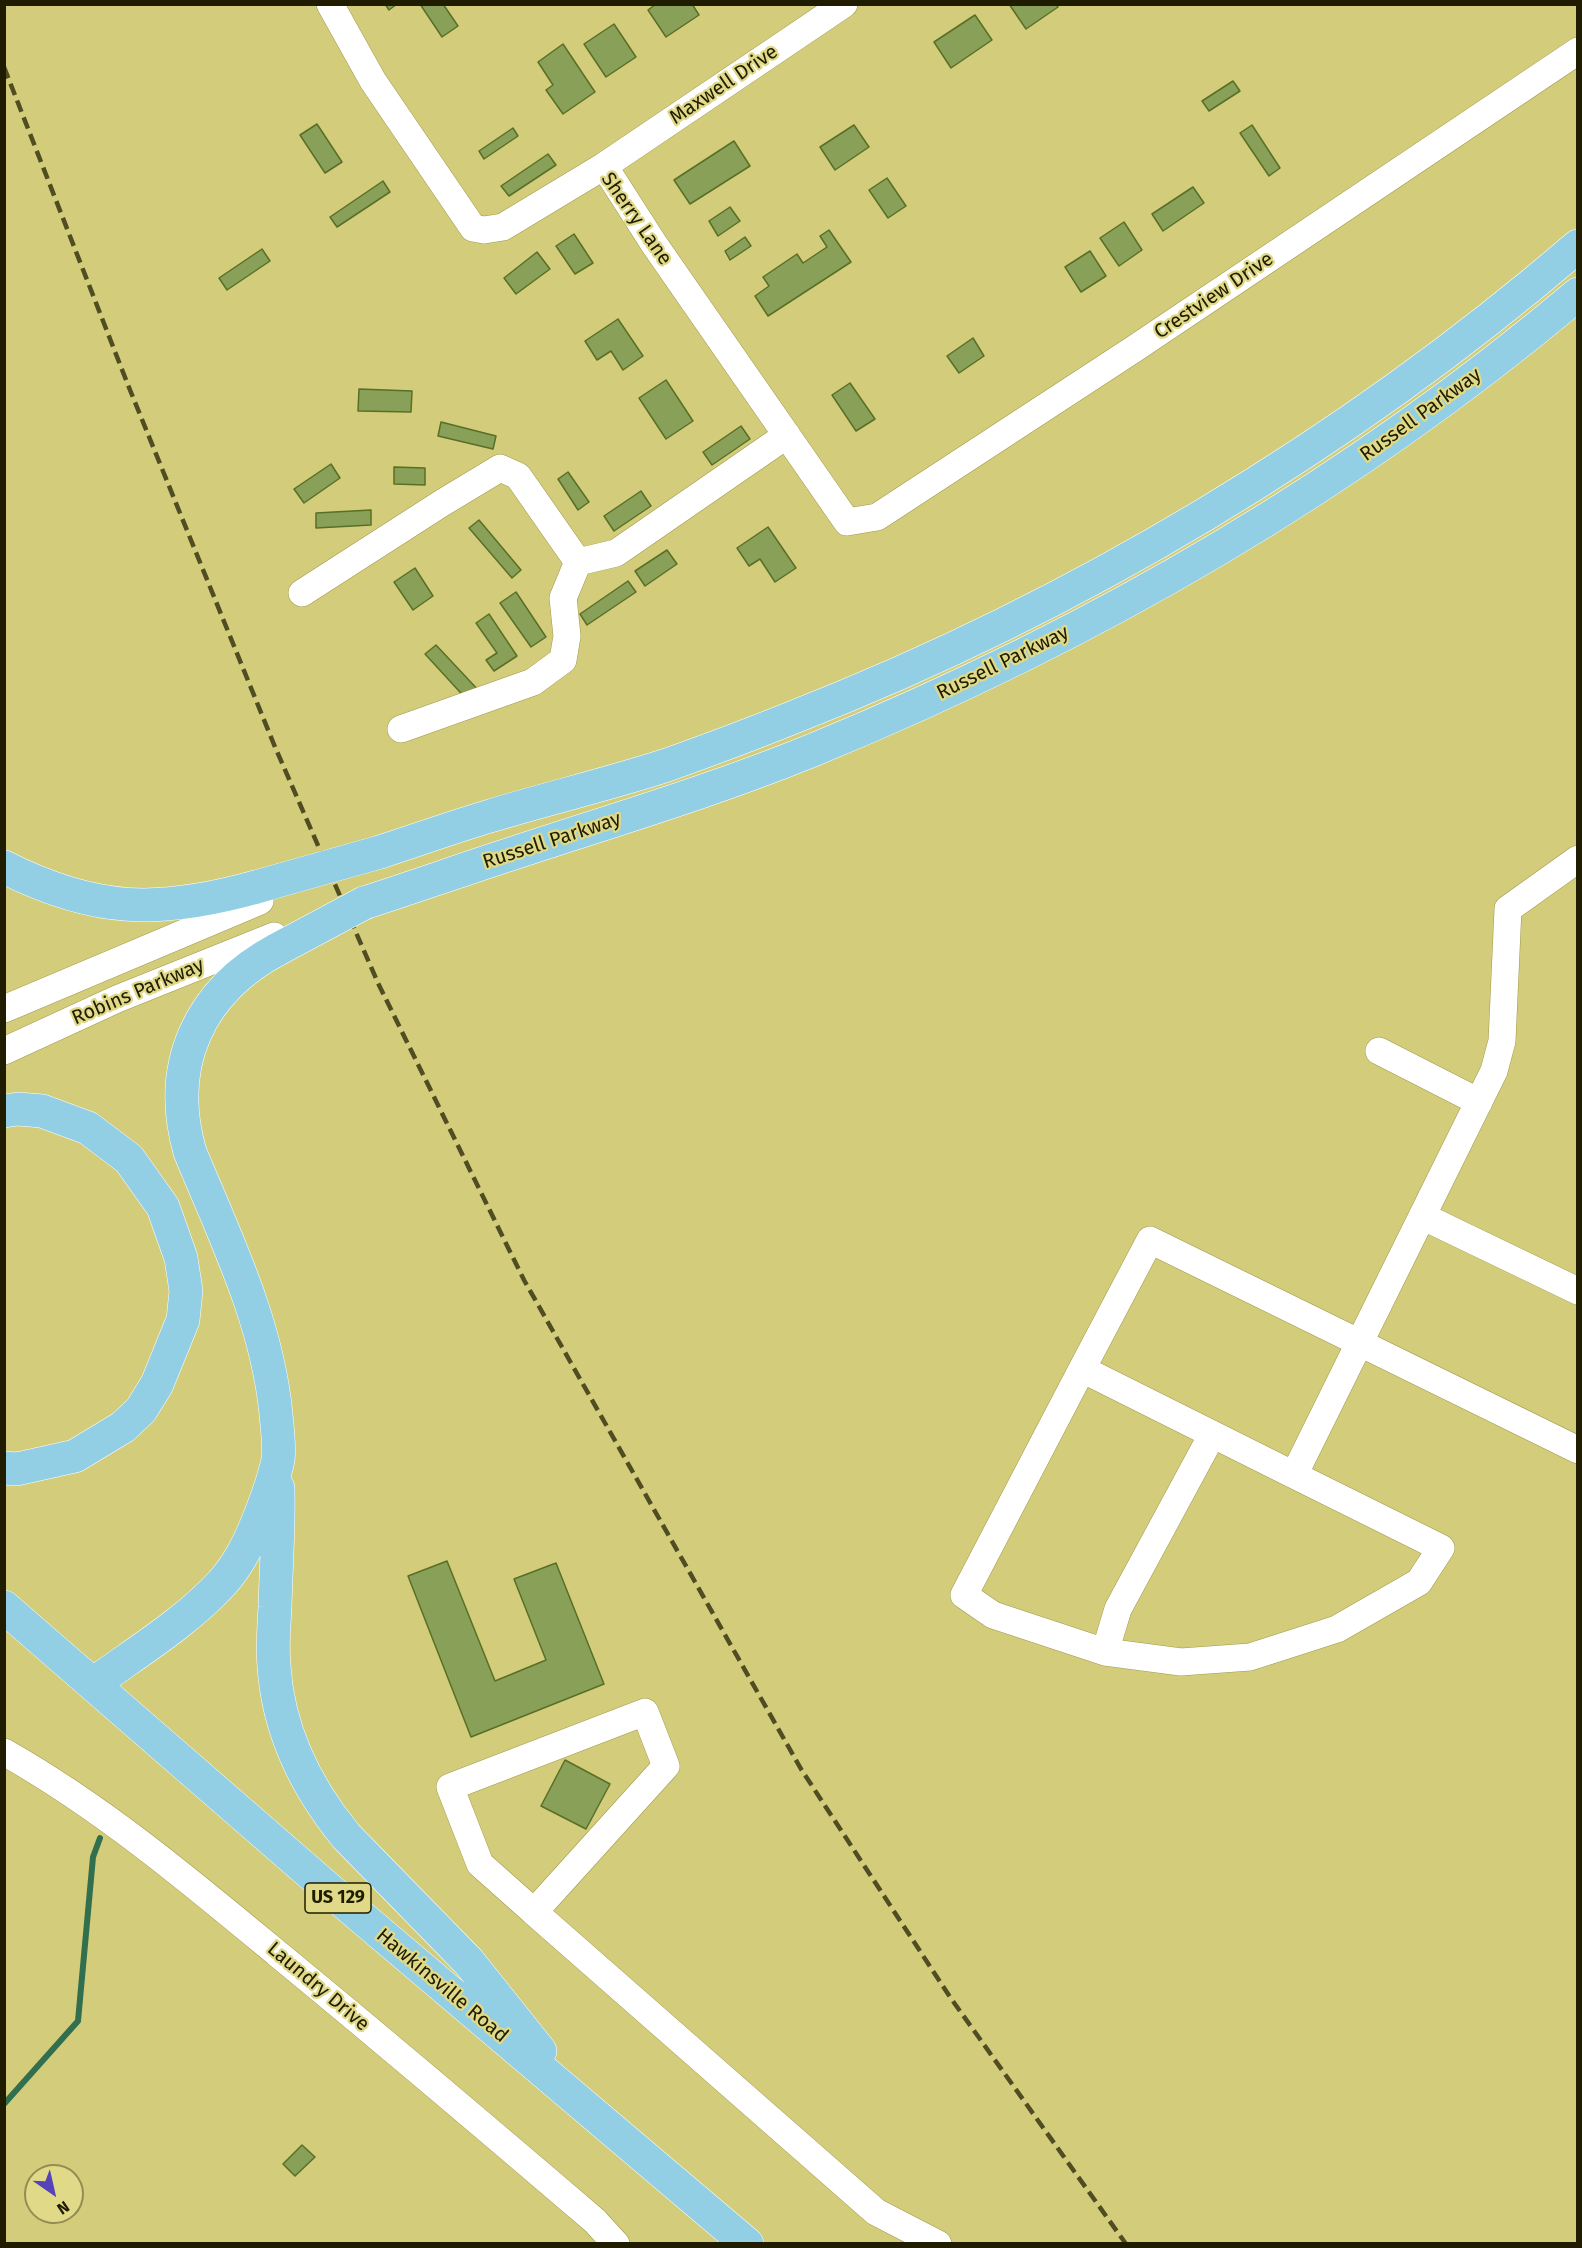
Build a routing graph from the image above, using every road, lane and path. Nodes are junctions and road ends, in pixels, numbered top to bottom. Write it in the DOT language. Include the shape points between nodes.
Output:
graph roads {
  1 [pos="330,4"];
  2 [pos="844,4"];
  3 [pos="1578,51"];
  4 [pos="604,166"];
  5 [pos="1578,246"];
  6 [pos="1578,294"];
  7 [pos="787,435"];
  8 [pos="843,517"];
  9 [pos="578,562"];
  10 [pos="302,593"];
  11 [pos="401,729"];
  12 [pos="4,867"];
  13 [pos="1573,872"];
  14 [pos="258,894"];
  15 [pos="276,943"];
  16 [pos="4,1009"];
  17 [pos="4,1051"];
  18 [pos="1379,1051"];
  19 [pos="1479,1102"];
  20 [pos="4,1111"];
  21 [pos="1422,1216"];
  22 [pos="1578,1290"];
  23 [pos="1360,1342"];
  24 [pos="1082,1369"];
  25 [pos="1212,1435"];
  26 [pos="1578,1450"];
  27 [pos="278,1458"];
  28 [pos="4,1468"];
  29 [pos="1294,1475"];
  30 [pos="4,1607"];
  31 [pos="1105,1652"];
  32 [pos="93,1684"];
  33 [pos="4,1752"];
  34 [pos="534,1912"];
  35 [pos="586,2109"];
  36 [pos="616,2244"];
  37 [pos="747,2244"];
  38 [pos="938,2244"];
  1 -- 4 [label="street, Sherry Lane" via="373,81 473,228 503,227"];
  2 -- 4 [label="street, Maxwell Drive"];
  3 -- 8 [label="street, Crestview Drive" via="877,517 847,522"];
  4 -- 7 [label="street, Sherry Lane"];
  5 -- 14 [label="main road, Russell Parkway, bridge" via="1466,336 1341,427 1207,513 1057,596 921,663 795,717 666,765 488,816"];
  6 -- 15 [label="main road, Russell Parkway, bridge" via="1476,376 1323,483 1198,561 975,679 813,750 640,813 364,903"];
  7 -- 8 [label="street, Sherry Lane"];
  7 -- 9 [label="street" via="616,553"];
  9 -- 10 [label="street" via="518,476 500,468"];
  9 -- 11 [label="street" via="563,598 567,636 563,660 533,682"];
  12 -- 14 [label="main road, Russell Parkway" via="67,894 111,903 173,905"];
  13 -- 19 [label="street" via="1508,909 1502,1041 1494,1071"];
  14 -- 16 [label="street, Robins Parkway"];
  15 -- 17 [label="street, Robins Parkway" via="117,999"];
  15 -- 27 [label="main road, Russell Parkway" via="223,991 201,1020 186,1058 180,1094 189,1152 247,1292 264,1344 274,1400"];
  18 -- 19 [label="street"];
  19 -- 21 [label="street"];
  20 -- 28 [label="main road" via="42,1111 88,1128 129,1159 163,1207 186,1291 183,1320 157,1384 141,1410 123,1427 75,1456 17,1469"];
  21 -- 22 [label="street"];
  21 -- 23 [label="street"];
  23 -- 24 [label="street" via="1150,1240"];
  23 -- 26 [label="street"];
  23 -- 29 [label="street"];
  24 -- 25 [label="street"];
  24 -- 31 [label="street" via="964,1595 993,1615"];
  25 -- 29 [label="street"];
  25 -- 31 [label="street" via="1118,1609"];
  27 -- 32 [label="main road" via="254,1532 235,1567 185,1617"];
  27 -- 35 [label="main road, Russell Parkway" via="273,1665 280,1709 308,1782 346,1836 469,1962"];
  29 -- 31 [label="street" via="1441,1548 1419,1582 1337,1629 1250,1657 1181,1662"];
  30 -- 32 [label="main road, Hawkinsville Road / US 129"];
  32 -- 35 [label="main road, Hawkinsville Road / US 129"];
  33 -- 36 [label="street, Laundry Drive" via="52,1779 190,1882 425,2075 596,2222"];
  34 -- 34 [label="street" via="666,1767 645,1712 450,1787 480,1864"];
  34 -- 38 [label="street" via="876,2212"];
  35 -- 37 [label="main road, Hawkinsville Road / US 129"];
}
